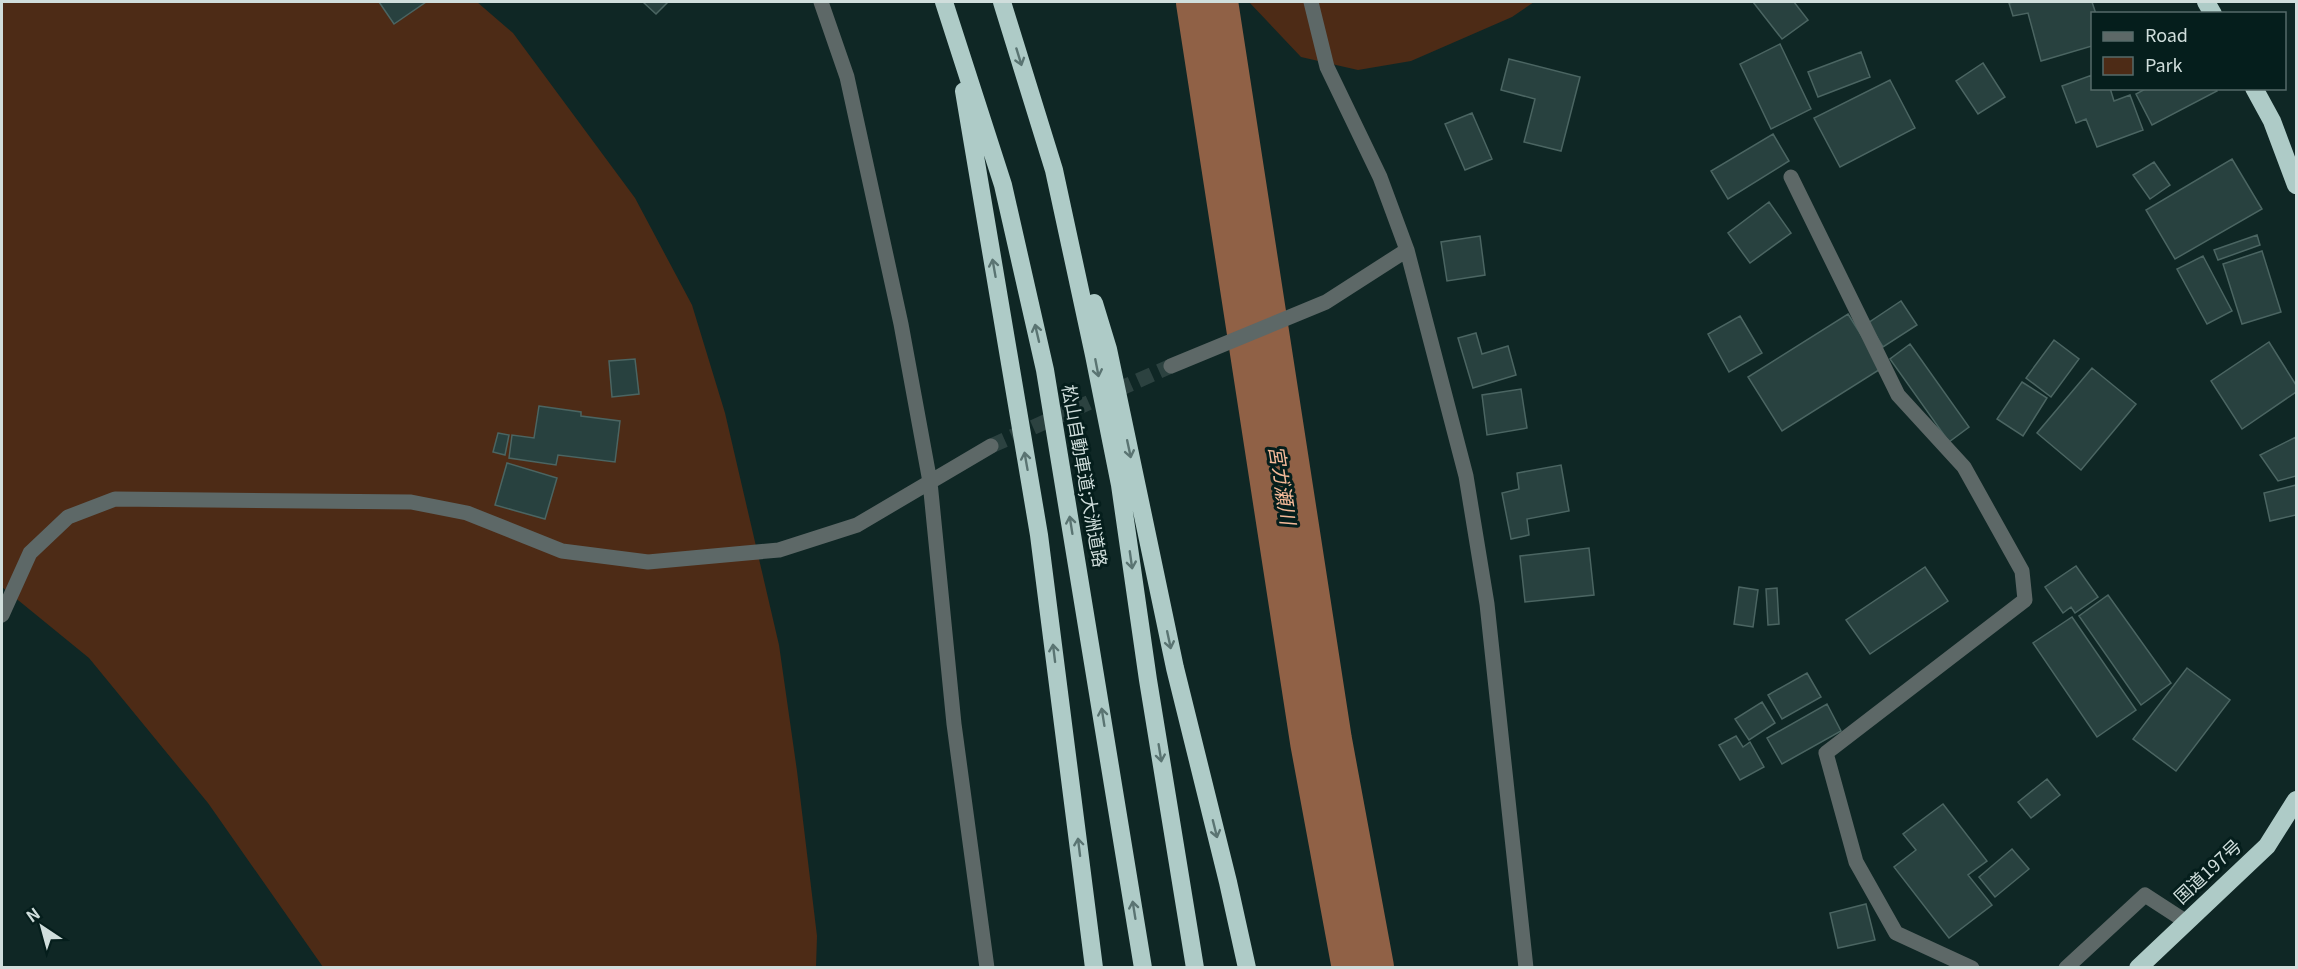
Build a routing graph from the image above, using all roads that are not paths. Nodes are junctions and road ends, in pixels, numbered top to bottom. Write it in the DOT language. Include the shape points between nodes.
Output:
graph roads {
  1 [pos="821,2"];
  2 [pos="944,2"];
  3 [pos="1002,2"];
  4 [pos="1311,2"];
  5 [pos="953,27"];
  6 [pos="2255,90"];
  7 [pos="1054,170"];
  8 [pos="1791,177"];
  9 [pos="2296,185"];
  10 [pos="1407,250"];
  11 [pos="1171,366"];
  12 [pos="991,446"];
  13 [pos="930,482"];
  14 [pos="2,615"];
  15 [pos="2296,800"];
  16 [pos="2186,921"];
  17 [pos="987,968"];
  18 [pos="1094,968"];
  19 [pos="1143,968"];
  20 [pos="1195,968"];
  21 [pos="1247,968"];
  22 [pos="1526,968"];
  23 [pos="1972,968"];
  24 [pos="2066,968"];
  25 [pos="2138,968"];
  1 -- 13 [label="street" via="847,77 901,324"];
  2 -- 5 [label="highway, 松山自動車道;大洲道路"];
  3 -- 7 [label="highway, 松山自動車道;大洲道路, one-way"];
  4 -- 10 [label="street" via="1327,67 1380,177"];
  18 -- 5 [label="highway, one-way" via="1039,536"];
  19 -- 5 [label="highway, 松山自動車道;大洲道路, one-way" via="1045,370 1003,185"];
  6 -- 9 [label="highway"];
  7 -- 20 [label="highway, 松山自動車道;大洲道路, one-way" via="1120,485"];
  7 -- 21 [label="highway, one-way" via="1108,349 1175,668"];
  8 -- 23 [label="street" via="1898,395 1964,467 2022,571 2025,600 1826,753 1856,862 1896,933"];
  10 -- 11 [label="street" via="1326,302"];
  10 -- 22 [label="street" via="1472,511 1487,604"];
  12 -- 13 [label="street"];
  13 -- 14 [label="street" via="857,525 779,550 648,562 562,551 466,513 411,501 115,499 68,518 30,554"];
  13 -- 17 [label="street" via="954,724"];
  15 -- 16 [label="highway, 国道197号" via="2266,846"];
  16 -- 24 [label="street" via="2145,895"];
  16 -- 25 [label="highway, 国道197号"];
}
